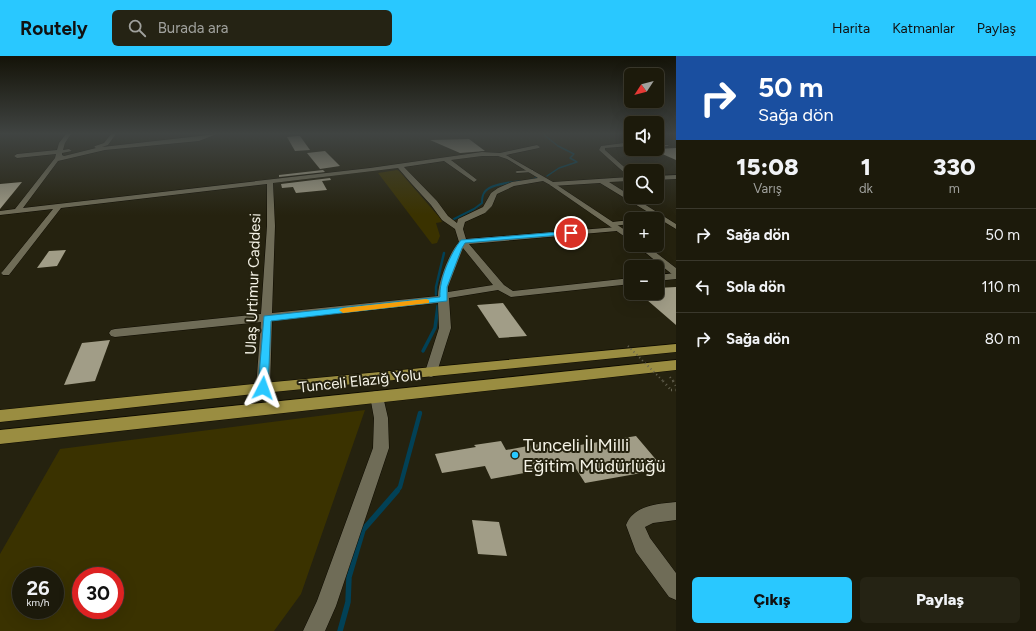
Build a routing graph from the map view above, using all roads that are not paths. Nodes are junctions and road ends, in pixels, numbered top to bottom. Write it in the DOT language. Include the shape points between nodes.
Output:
graph roads {
  1 [pos="55,161"];
  2 [pos="433,161"];
  3 [pos="448,161"];
  4 [pos="514,161"];
  5 [pos="614,161"];
  6 [pos="400,166"];
  7 [pos="624,170"];
  8 [pos="532,171"];
  9 [pos="517,172"];
  10 [pos="676,177"];
  11 [pos="664,178"];
  12 [pos="624,179"];
  13 [pos="474,180"];
  14 [pos="549,181"];
  15 [pos="602,181"];
  16 [pos="270,182"];
  17 [pos="59,206"];
  18 [pos="17,211"];
  19 [pos="649,212"];
  20 [pos="0,213"];
  21 [pos="664,221"];
  22 [pos="624,224"];
  23 [pos="615,226"];
  24 [pos="676,227"];
  25 [pos="459,228"];
  26 [pos="624,233"];
  27 [pos="463,242"];
  28 [pos="649,252"];
  29 [pos="6,273"];
  30 [pos="676,273"];
  31 [pos="676,276"];
  32 [pos="664,277"];
  33 [pos="624,282"];
  34 [pos="500,287"];
  35 [pos="444,298"];
  36 [pos="267,318"];
  37 [pos="115,333"];
  38 [pos="676,348"];
  39 [pos="673,371"];
  40 [pos="430,372"];
  41 [pos="263,388"];
  42 [pos="377,396"];
  43 [pos="0,416"];
  44 [pos="0,437"];
  45 [pos="676,511"];
  46 [pos="676,590"];
  47 [pos="314,631"];
  1 -- 18 [label="street"];
  2 -- 6 [label="street"];
  3 -- 13 [label="street"];
  4 -- 8 [label="street"];
  5 -- 7 [label="street"];
  6 -- 16 [label="street"];
  6 -- 25 [label="street" via="445,218"];
  8 -- 9 [label="lane"];
  8 -- 14 [label="street"];
  10 -- 11 [label="street"];
  12 -- 15 [label="street"];
  14 -- 15 [label="street"];
  14 -- 23 [label="street"];
  14 -- 25 [label="street" via="503,188 491,197 488,206 461,221"];
  15 -- 19 [label="street"];
  16 -- 17 [label="street"];
  16 -- 36 [label="street, Ulaş Urtimur Caddesi"];
  17 -- 18 [label="street"];
  17 -- 29 [label="street"];
  18 -- 20 [label="street"];
  21 -- 24 [label="street"];
  22 -- 23 [label="street"];
  23 -- 26 [label="street"];
  23 -- 27 [label="street"];
  25 -- 27 [label="street"];
  27 -- 34 [label="street"];
  27 -- 35 [label="street" via="458,248 443,287"];
  28 -- 30 [label="street"];
  31 -- 32 [label="street"];
  33 -- 34 [label="street" via="511,294"];
  34 -- 35 [label="street"];
  35 -- 36 [label="street"];
  35 -- 40 [label="street" via="445,328"];
  36 -- 37 [label="street"];
  36 -- 41 [label="street, Ulaş Urtimur Caddesi"];
  38 -- 40 [label="main road, Tunceli Elazığ Yolu"];
  39 -- 42 [label="main road, Tunceli Elazığ Yolu"];
  40 -- 41 [label="main road, Tunceli Elazığ Yolu"];
  41 -- 43 [label="main road, Tunceli Elazığ Yolu"];
  42 -- 44 [label="main road, Tunceli Elazığ Yolu"];
  42 -- 47 [label="street" via="381,418 381,448 326,606"];
  45 -- 46 [label="street" via="647,515 638,519 635,525 643,545"];
}
